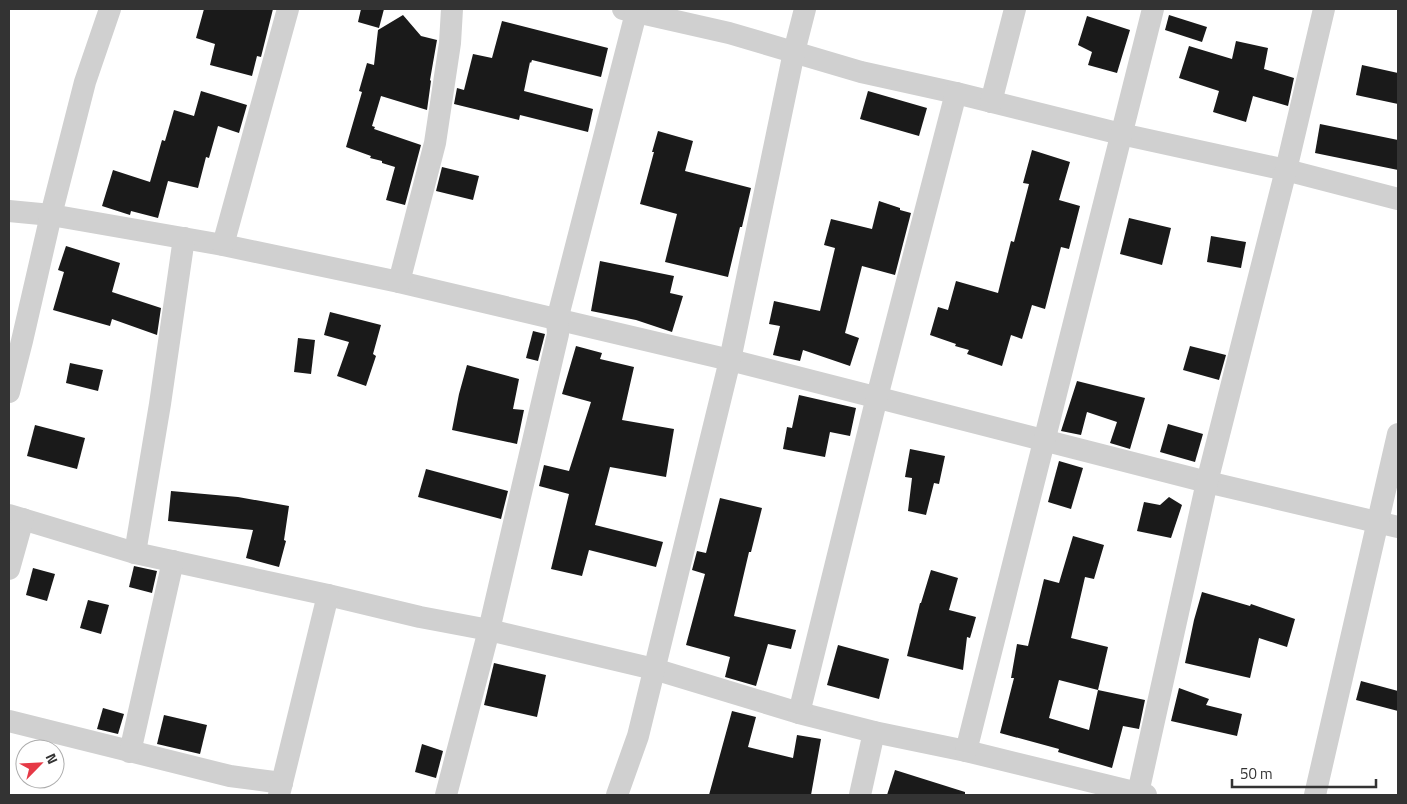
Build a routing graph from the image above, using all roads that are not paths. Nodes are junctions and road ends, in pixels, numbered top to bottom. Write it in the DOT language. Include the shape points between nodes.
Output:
graph roads {
  1 [pos="110,9"];
  2 [pos="288,9"];
  3 [pos="452,9"];
  4 [pos="805,9"];
  5 [pos="1015,9"];
  6 [pos="1153,9"];
  7 [pos="1324,9"];
  8 [pos="632,10"];
  9 [pos="794,52"];
  10 [pos="956,93"];
  11 [pos="991,102"];
  12 [pos="1121,134"];
  13 [pos="1286,170"];
  14 [pos="1398,199"];
  15 [pos="9,211"];
  16 [pos="51,215"];
  17 [pos="184,238"];
  18 [pos="223,245"];
  19 [pos="399,282"];
  20 [pos="557,320"];
  21 [pos="730,360"];
  22 [pos="9,392"];
  23 [pos="877,397"];
  24 [pos="1398,434"];
  25 [pos="1044,440"];
  26 [pos="1207,482"];
  27 [pos="16,517"];
  28 [pos="1388,525"];
  29 [pos="135,553"];
  30 [pos="173,560"];
  31 [pos="9,569"];
  32 [pos="328,595"];
  33 [pos="489,630"];
  34 [pos="654,669"];
  35 [pos="799,713"];
  36 [pos="9,721"];
  37 [pos="874,732"];
  38 [pos="966,751"];
  39 [pos="130,752"];
  40 [pos="280,789"];
  41 [pos="1142,794"];
  42 [pos="446,795"];
  43 [pos="617,795"];
  44 [pos="860,795"];
  45 [pos="1315,795"];
  1 -- 16 [label="street" via="85,82"];
  2 -- 18 [label="street"];
  3 -- 19 [label="street" via="435,143"];
  4 -- 9 [label="street"];
  5 -- 11 [label="street"];
  6 -- 12 [label="street"];
  7 -- 13 [label="street"];
  8 -- 9 [label="street"];
  8 -- 20 [label="street"];
  9 -- 10 [label="street" via="861,72"];
  9 -- 21 [label="street"];
  10 -- 11 [label="street"];
  10 -- 23 [label="street"];
  11 -- 12 [label="street"];
  12 -- 13 [label="street"];
  12 -- 25 [label="street"];
  13 -- 14 [label="street"];
  13 -- 26 [label="street"];
  15 -- 16 [label="street"];
  16 -- 17 [label="street"];
  16 -- 22 [label="street"];
  17 -- 18 [label="street"];
  17 -- 29 [label="street"];
  18 -- 19 [label="street"];
  19 -- 20 [label="street"];
  20 -- 21 [label="street"];
  20 -- 33 [label="street" via="558,334"];
  21 -- 23 [label="street"];
  21 -- 34 [label="street"];
  23 -- 25 [label="street"];
  23 -- 35 [label="street"];
  24 -- 28 [label="street"];
  25 -- 26 [label="street"];
  25 -- 38 [label="street"];
  26 -- 28 [label="street"];
  26 -- 41 [label="street"];
  27 -- 29 [label="street"];
  27 -- 31 [label="street"];
  28 -- 45 [label="street"];
  29 -- 30 [label="street"];
  30 -- 32 [label="street"];
  30 -- 39 [label="street"];
  32 -- 33 [label="street"];
  32 -- 40 [label="street"];
  33 -- 34 [label="street"];
  33 -- 42 [label="street"];
  34 -- 35 [label="street"];
  34 -- 43 [label="street" via="638,736"];
  35 -- 37 [label="street"];
  36 -- 39 [label="street"];
  37 -- 38 [label="street"];
  37 -- 44 [label="street"];
  38 -- 41 [label="street"];
  39 -- 40 [label="street"];
}
